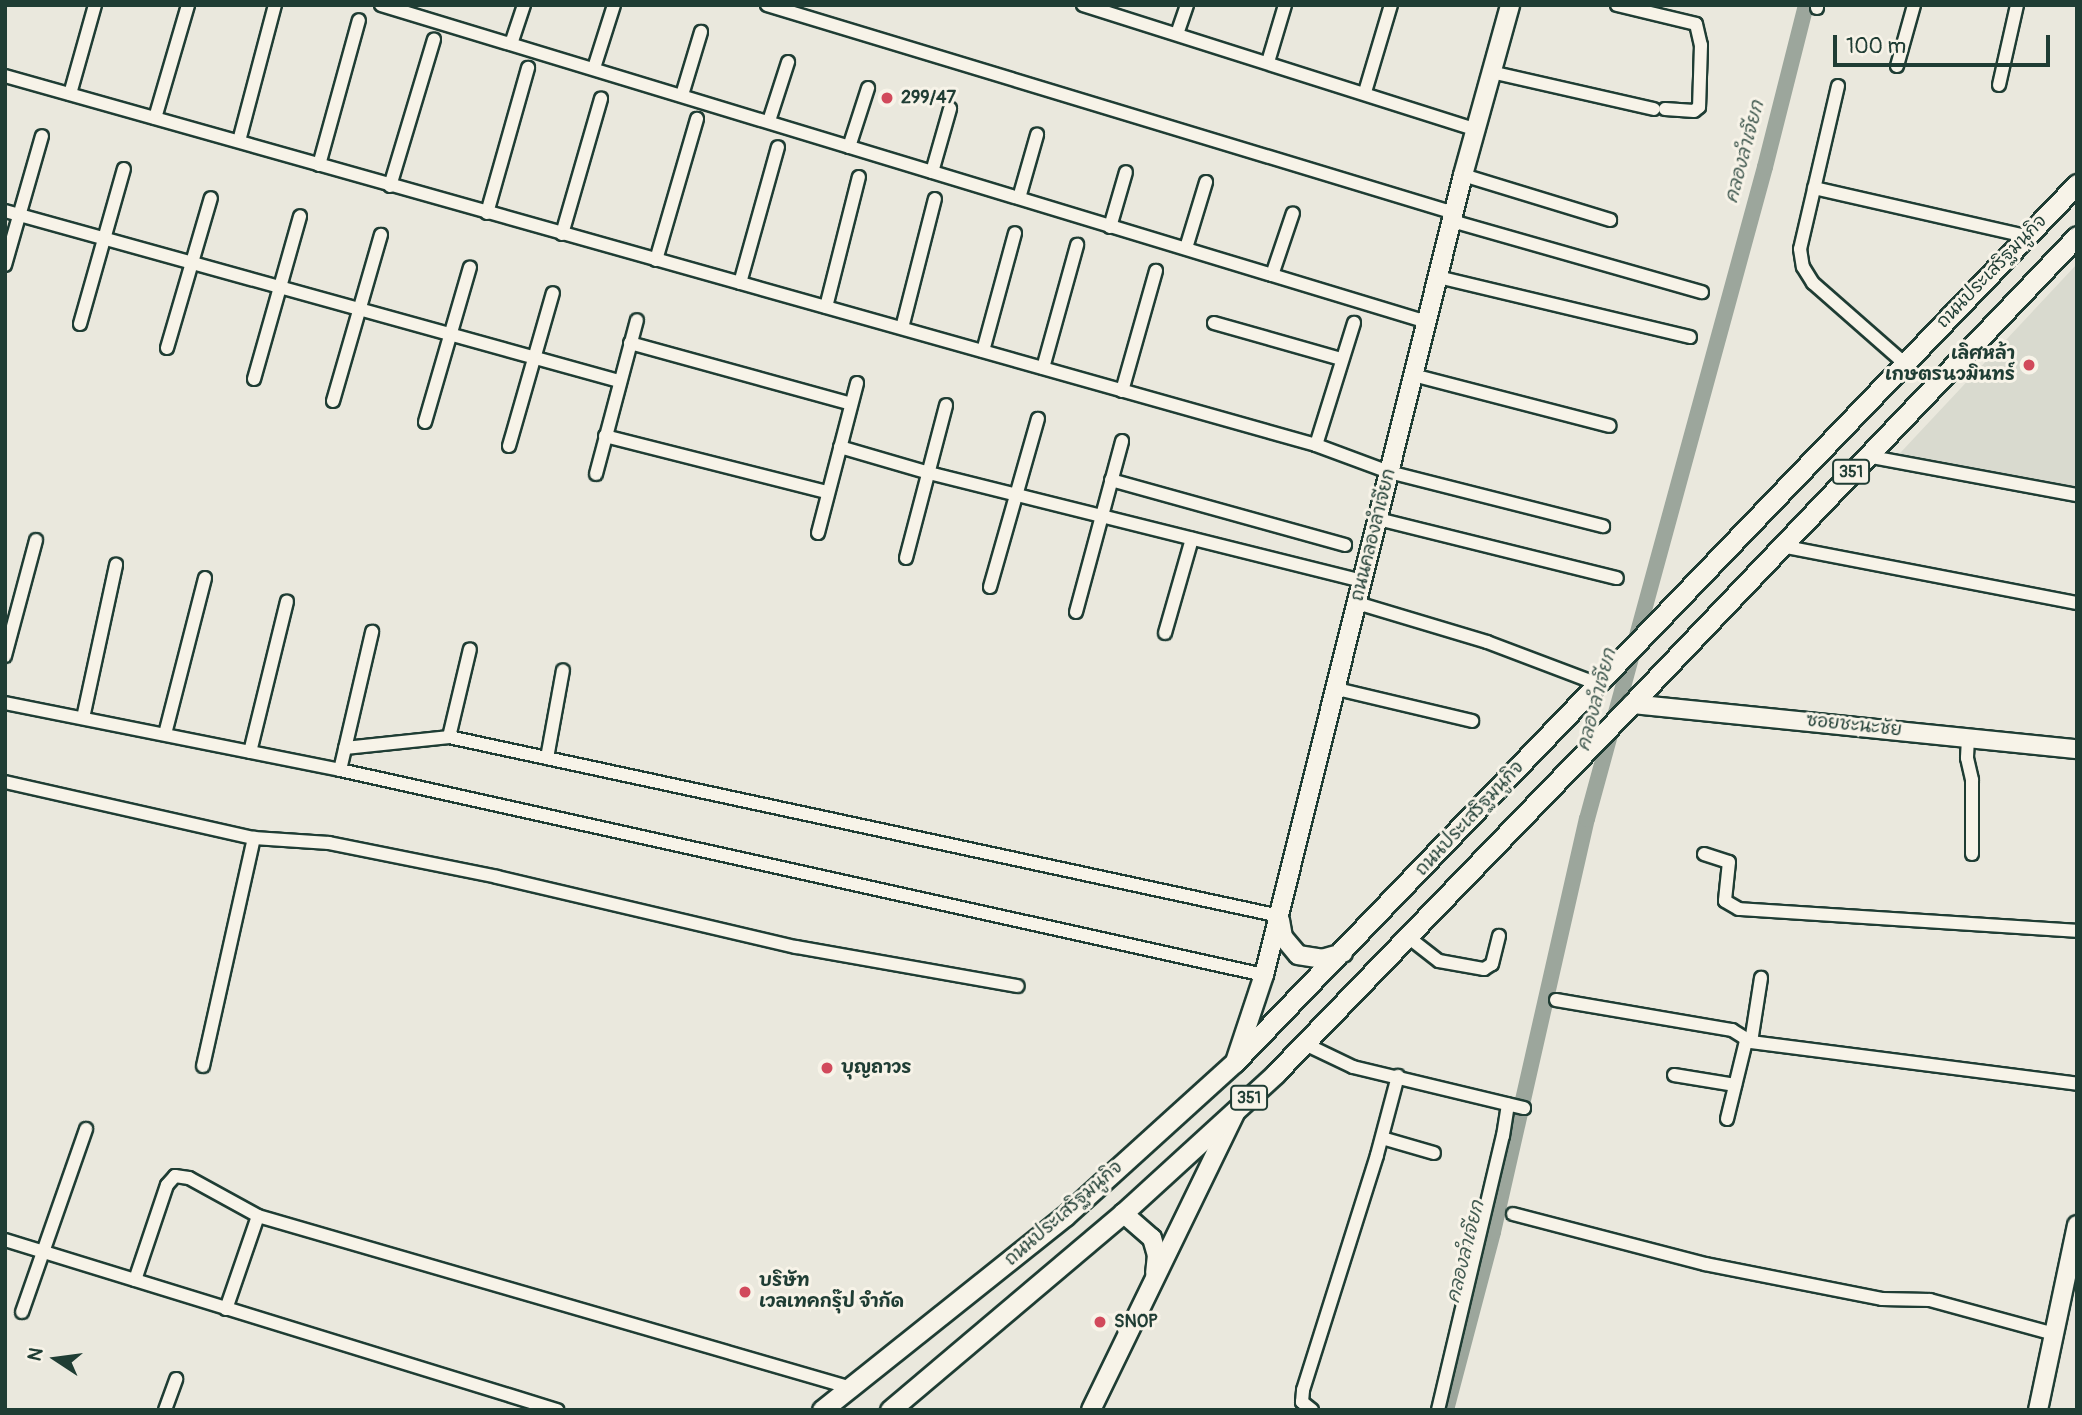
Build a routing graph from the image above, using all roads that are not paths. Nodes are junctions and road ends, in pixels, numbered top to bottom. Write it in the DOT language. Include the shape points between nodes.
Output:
graph roads {
  1 [pos="95,5"];
  2 [pos="188,5"];
  3 [pos="275,5"];
  4 [pos="381,5"];
  5 [pos="430,5"];
  6 [pos="524,5"];
  7 [pos="614,5"];
  8 [pos="766,5"];
  9 [pos="1187,5"];
  10 [pos="1285,5"];
  11 [pos="1391,5"];
  12 [pos="1510,5"];
  13 [pos="1618,5"];
  14 [pos="1914,5"];
  15 [pos="2017,5"];
  16 [pos="1087,6"];
  17 [pos="426,19"];
  18 [pos="359,20"];
  19 [pos="701,32"];
  20 [pos="1177,34"];
  21 [pos="434,40"];
  22 [pos="511,44"];
  23 [pos="788,62"];
  24 [pos="1268,62"];
  25 [pos="1898,66"];
  26 [pos="528,68"];
  27 [pos="594,68"];
  28 [pos="1491,72"];
  29 [pos="5,76"];
  30 [pos="1999,85"];
  31 [pos="1838,86"];
  32 [pos="868,88"];
  33 [pos="1365,92"];
  34 [pos="69,94"];
  35 [pos="682,94"];
  36 [pos="601,99"];
  37 [pos="950,109"];
  38 [pos="155,118"];
  39 [pos="697,119"];
  40 [pos="769,121"];
  41 [pos="1475,129"];
  42 [pos="1037,135"];
  43 [pos="42,136"];
  44 [pos="239,141"];
  45 [pos="778,147"];
  46 [pos="849,147"];
  47 [pos="319,165"];
  48 [pos="124,169"];
  49 [pos="932,172"];
  50 [pos="1126,173"];
  51 [pos="1463,175"];
  52 [pos="859,177"];
  53 [pos="1206,182"];
  54 [pos="2077,184"];
  55 [pos="390,186"];
  56 [pos="1814,188"];
  57 [pos="211,198"];
  58 [pos="1018,198"];
  59 [pos="935,199"];
  60 [pos="5,211"];
  61 [pos="487,213"];
  62 [pos="1293,213"];
  63 [pos="19,215"];
  64 [pos="300,216"];
  65 [pos="1453,217"];
  66 [pos="1610,220"];
  67 [pos="1110,227"];
  68 [pos="1015,233"];
  69 [pos="562,234"];
  70 [pos="381,235"];
  71 [pos="2026,236"];
  72 [pos="2077,236"];
  73 [pos="105,239"];
  74 [pos="1077,246"];
  75 [pos="1186,248"];
  76 [pos="656,260"];
  77 [pos="193,263"];
  78 [pos="5,265"];
  79 [pos="470,267"];
  80 [pos="1156,271"];
  81 [pos="1272,275"];
  82 [pos="1438,277"];
  83 [pos="740,284"];
  84 [pos="279,287"];
  85 [pos="1702,292"];
  86 [pos="553,293"];
  87 [pos="826,307"];
  88 [pos="359,312"];
  89 [pos="637,320"];
  90 [pos="1427,322"];
  91 [pos="1214,323"];
  92 [pos="1354,323"];
  93 [pos="79,324"];
  94 [pos="902,328"];
  95 [pos="450,335"];
  96 [pos="1690,337"];
  97 [pos="630,343"];
  98 [pos="167,348"];
  99 [pos="983,351"];
  100 [pos="534,358"];
  101 [pos="1341,359"];
  102 [pos="1903,363"];
  103 [pos="1043,368"];
  104 [pos="1413,375"];
  105 [pos="254,379"];
  106 [pos="619,382"];
  107 [pos="857,383"];
  108 [pos="1122,391"];
  109 [pos="333,401"];
  110 [pos="851,404"];
  111 [pos="946,405"];
  112 [pos="1038,419"];
  113 [pos="425,422"];
  114 [pos="1610,426"];
  115 [pos="606,436"];
  116 [pos="1122,442"];
  117 [pos="1316,444"];
  118 [pos="509,446"];
  119 [pos="841,447"];
  120 [pos="1866,456"];
  121 [pos="1390,472"];
  122 [pos="929,473"];
  123 [pos="596,474"];
  124 [pos="1111,480"];
  125 [pos="827,492"];
  126 [pos="1016,495"];
  127 [pos="2077,495"];
  128 [pos="1102,516"];
  129 [pos="1378,519"];
  130 [pos="1603,526"];
  131 [pos="818,533"];
  132 [pos="1192,539"];
  133 [pos="36,540"];
  134 [pos="1345,545"];
  135 [pos="1781,546"];
  136 [pos="906,558"];
  137 [pos="116,565"];
  138 [pos="205,578"];
  139 [pos="1617,578"];
  140 [pos="1362,581"];
  141 [pos="990,587"];
  142 [pos="287,601"];
  143 [pos="1357,603"];
  144 [pos="2077,603"];
  145 [pos="1076,612"];
  146 [pos="372,632"];
  147 [pos="1165,632"];
  148 [pos="470,649"];
  149 [pos="5,656"];
  150 [pos="563,670"];
  151 [pos="1598,684"];
  152 [pos="1337,689"];
  153 [pos="5,704"];
  154 [pos="1629,707"];
  155 [pos="83,718"];
  156 [pos="1472,720"];
  157 [pos="165,734"];
  158 [pos="449,737"];
  159 [pos="1968,738"];
  160 [pos="345,748"];
  161 [pos="2077,749"];
  162 [pos="250,752"];
  163 [pos="547,758"];
  164 [pos="340,770"];
  165 [pos="5,782"];
  166 [pos="254,838"];
  167 [pos="1704,854"];
  168 [pos="1972,854"];
  169 [pos="1280,916"];
  170 [pos="2077,931"];
  171 [pos="1499,936"];
  172 [pos="1408,937"];
  173 [pos="1343,953"];
  174 [pos="1264,975"];
  175 [pos="1761,978"];
  176 [pos="1018,986"];
  177 [pos="1556,1000"];
  178 [pos="1749,1041"];
  179 [pos="1305,1044"];
  180 [pos="1234,1063"];
  181 [pos="203,1066"];
  182 [pos="1398,1076"];
  183 [pos="1674,1076"];
  184 [pos="2077,1084"];
  185 [pos="1735,1085"];
  186 [pos="1236,1111"];
  187 [pos="1727,1119"];
  188 [pos="86,1129"];
  189 [pos="1382,1138"];
  190 [pos="1434,1153"];
  191 [pos="1123,1213"];
  192 [pos="1513,1213"];
  193 [pos="258,1216"];
  194 [pos="2077,1225"];
  195 [pos="5,1240"];
  196 [pos="43,1251"];
  197 [pos="135,1280"];
  198 [pos="1154,1283"];
  199 [pos="226,1308"];
  200 [pos="22,1312"];
  201 [pos="2054,1334"];
  202 [pos="176,1379"];
  203 [pos="851,1388"];
  204 [pos="165,1410"];
  205 [pos="557,1410"];
  206 [pos="822,1410"];
  207 [pos="890,1410"];
  208 [pos="1091,1410"];
  209 [pos="1312,1410"];
  210 [pos="1438,1410"];
  211 [pos="2038,1410"];
  1 -- 34 [label="street"];
  2 -- 38 [label="street"];
  3 -- 44 [label="street"];
  4 -- 17 [label="street"];
  5 -- 17 [label="street"];
  6 -- 22 [label="street"];
  7 -- 27 [label="street"];
  8 -- 65 [label="street"];
  9 -- 20 [label="street"];
  10 -- 24 [label="street"];
  11 -- 33 [label="street"];
  12 -- 28 [label="street, ถนนคลองลำเจียก"];
  13 -- 28 [label="street" via="1696,24 1701,45 1699,107 1694,111 1660,109"];
  14 -- 25 [label="street"];
  15 -- 30 [label="street"];
  16 -- 20 [label="street"];
  17 -- 22 [label="street"];
  18 -- 47 [label="street"];
  19 -- 35 [label="street"];
  20 -- 24 [label="street"];
  21 -- 55 [label="street"];
  22 -- 27 [label="street"];
  23 -- 40 [label="street"];
  24 -- 33 [label="street"];
  26 -- 61 [label="street"];
  27 -- 35 [label="street"];
  28 -- 41 [label="street, ถนนคลองลำเจียก"];
  29 -- 34 [label="street"];
  31 -- 56 [label="street"];
  32 -- 46 [label="street"];
  33 -- 41 [label="street"];
  34 -- 38 [label="street"];
  35 -- 40 [label="street"];
  36 -- 69 [label="street"];
  37 -- 49 [label="street"];
  38 -- 44 [label="street"];
  39 -- 76 [label="street"];
  40 -- 46 [label="street"];
  41 -- 51 [label="street, ถนนคลองลำเจียก"];
  42 -- 58 [label="street"];
  43 -- 63 [label="street"];
  44 -- 47 [label="street"];
  45 -- 83 [label="street"];
  46 -- 49 [label="street"];
  47 -- 55 [label="street"];
  48 -- 73 [label="street"];
  49 -- 58 [label="street"];
  50 -- 67 [label="street"];
  51 -- 65 [label="street, ถนนคลองลำเจียก"];
  51 -- 66 [label="street"];
  52 -- 87 [label="street"];
  53 -- 75 [label="street"];
  54 -- 71 [label="main road, ถนนประเสริฐมนูกิจ / 351"];
  55 -- 61 [label="street"];
  56 -- 71 [label="street"];
  56 -- 102 [label="street" via="1800,249 1803,267 1813,283"];
  57 -- 77 [label="street"];
  58 -- 67 [label="street"];
  59 -- 94 [label="street"];
  60 -- 63 [label="street"];
  61 -- 69 [label="street"];
  62 -- 81 [label="street"];
  63 -- 73 [label="street"];
  63 -- 78 [label="street"];
  64 -- 84 [label="street"];
  65 -- 82 [label="street, ถนนคลองลำเจียก"];
  65 -- 85 [label="street"];
  67 -- 75 [label="street"];
  68 -- 99 [label="street"];
  69 -- 76 [label="street"];
  70 -- 88 [label="street"];
  71 -- 102 [label="main road, ถนนประเสริฐมนูกิจ / 351"];
  72 -- 120 [label="main road, ถนนประเสริฐมนูกิจ / 351"];
  73 -- 77 [label="street"];
  73 -- 93 [label="street"];
  74 -- 103 [label="street"];
  75 -- 81 [label="street"];
  76 -- 83 [label="street"];
  77 -- 84 [label="street"];
  77 -- 98 [label="street"];
  79 -- 95 [label="street"];
  80 -- 108 [label="street"];
  81 -- 90 [label="street"];
  82 -- 90 [label="street, ถนนคลองลำเจียก"];
  82 -- 96 [label="street"];
  83 -- 87 [label="street"];
  84 -- 88 [label="street"];
  84 -- 105 [label="street"];
  86 -- 100 [label="street"];
  87 -- 94 [label="street"];
  88 -- 95 [label="street"];
  88 -- 109 [label="street"];
  89 -- 97 [label="street"];
  90 -- 104 [label="street, ถนนคลองลำเจียก"];
  91 -- 101 [label="street"];
  92 -- 101 [label="street"];
  94 -- 99 [label="street"];
  95 -- 100 [label="street"];
  95 -- 113 [label="street"];
  97 -- 106 [label="street"];
  97 -- 110 [label="street"];
  99 -- 103 [label="street"];
  100 -- 106 [label="street"];
  100 -- 118 [label="street"];
  101 -- 117 [label="street"];
  102 -- 151 [label="main road, ถนนประเสริฐมนูกิจ / 351"];
  103 -- 108 [label="street"];
  104 -- 114 [label="street"];
  104 -- 121 [label="street, ถนนคลองลำเจียก"];
  106 -- 115 [label="street"];
  107 -- 110 [label="street"];
  108 -- 117 [label="street"];
  110 -- 119 [label="street"];
  111 -- 122 [label="street"];
  112 -- 126 [label="street"];
  115 -- 123 [label="street"];
  115 -- 125 [label="street"];
  116 -- 124 [label="street"];
  117 -- 121 [label="street"];
  119 -- 122 [label="street"];
  119 -- 125 [label="street"];
  120 -- 127 [label="street"];
  120 -- 135 [label="main road, ถนนประเสริฐมนูกิจ / 351"];
  121 -- 129 [label="street, ถนนคลองลำเจียก"];
  121 -- 130 [label="street"];
  122 -- 126 [label="street"];
  122 -- 136 [label="street"];
  124 -- 128 [label="street"];
  124 -- 134 [label="street"];
  125 -- 131 [label="street"];
  126 -- 128 [label="street"];
  126 -- 141 [label="street"];
  128 -- 132 [label="street"];
  128 -- 145 [label="street"];
  129 -- 139 [label="street"];
  129 -- 140 [label="street, ถนนคลองลำเจียก"];
  132 -- 140 [label="street"];
  132 -- 147 [label="street"];
  133 -- 149 [label="street"];
  135 -- 144 [label="street"];
  135 -- 154 [label="main road, ถนนประเสริฐมนูกิจ / 351"];
  137 -- 155 [label="street"];
  138 -- 157 [label="street"];
  140 -- 143 [label="street, ถนนคลองลำเจียก"];
  142 -- 162 [label="street"];
  143 -- 151 [label="street" via="1487,642"];
  143 -- 152 [label="street, ถนนคลองลำเจียก"];
  146 -- 160 [label="street"];
  148 -- 158 [label="street"];
  150 -- 163 [label="street"];
  151 -- 173 [label="main road, ถนนประเสริฐมนูกิจ / 351"];
  152 -- 156 [label="street"];
  152 -- 169 [label="street, ถนนคลองลำเจียก"];
  153 -- 155 [label="street"];
  154 -- 159 [label="street, ซอยชะนะชัย"];
  154 -- 172 [label="main road, ถนนประเสริฐมนูกิจ / 351"];
  155 -- 157 [label="street"];
  157 -- 162 [label="street"];
  158 -- 160 [label="street"];
  158 -- 163 [label="street"];
  159 -- 161 [label="street, ซอยชะนะชัย"];
  159 -- 168 [label="street"];
  160 -- 164 [label="street"];
  162 -- 164 [label="street"];
  163 -- 169 [label="street"];
  164 -- 174 [label="street"];
  165 -- 166 [label="street"];
  166 -- 176 [label="street" via="330,843 796,947"];
  166 -- 181 [label="street"];
  167 -- 170 [label="street" via="1729,862 1726,901 1739,909"];
  169 -- 173 [label="street" via="1283,937 1298,955 1322,959"];
  169 -- 174 [label="street, ถนนคลองลำเจียก"];
  171 -- 172 [label="street" via="1492,964 1484,969 1438,961"];
  172 -- 179 [label="main road, ถนนประเสริฐมนูกิจ / 351"];
  173 -- 180 [label="main road, ถนนประเสริฐมนูกิจ / 351"];
  174 -- 180 [label="street, ถนนคลองลำเจียก"];
  175 -- 178 [label="street"];
  177 -- 178 [label="street" via="1732,1030"];
  178 -- 184 [label="street"];
  178 -- 185 [label="street"];
  179 -- 182 [label="street" via="1353,1067"];
  179 -- 186 [label="main road, ถนนประเสริฐมนูกิจ / 351"];
  180 -- 203 [label="main road, ถนนประเสริฐมนูกิจ / 351" via="1065,1216"];
  182 -- 189 [label="street"];
  182 -- 210 [label="street" via="1514,1106"];
  183 -- 185 [label="street"];
  185 -- 187 [label="street"];
  186 -- 191 [label="main road, ถนนประเสริฐมนูกิจ / 351"];
  186 -- 198 [label="street"];
  188 -- 196 [label="street"];
  189 -- 190 [label="street"];
  189 -- 209 [label="street" via="1303,1390 1302,1402"];
  191 -- 198 [label="street" via="1152,1238 1157,1255"];
  191 -- 207 [label="main road, ถนนประเสริฐมนูกิจ / 351"];
  192 -- 201 [label="street" via="1705,1264 1882,1299 1930,1300"];
  193 -- 197 [label="street" via="190,1178 175,1176 167,1185"];
  193 -- 199 [label="street"];
  193 -- 203 [label="street"];
  194 -- 201 [label="street"];
  195 -- 196 [label="street"];
  196 -- 197 [label="street"];
  196 -- 200 [label="street"];
  197 -- 199 [label="street"];
  198 -- 208 [label="street"];
  199 -- 205 [label="street"];
  201 -- 211 [label="street"];
  202 -- 204 [label="street"];
  203 -- 206 [label="main road, ถนนประเสริฐมนูกิจ / 351"];
}
